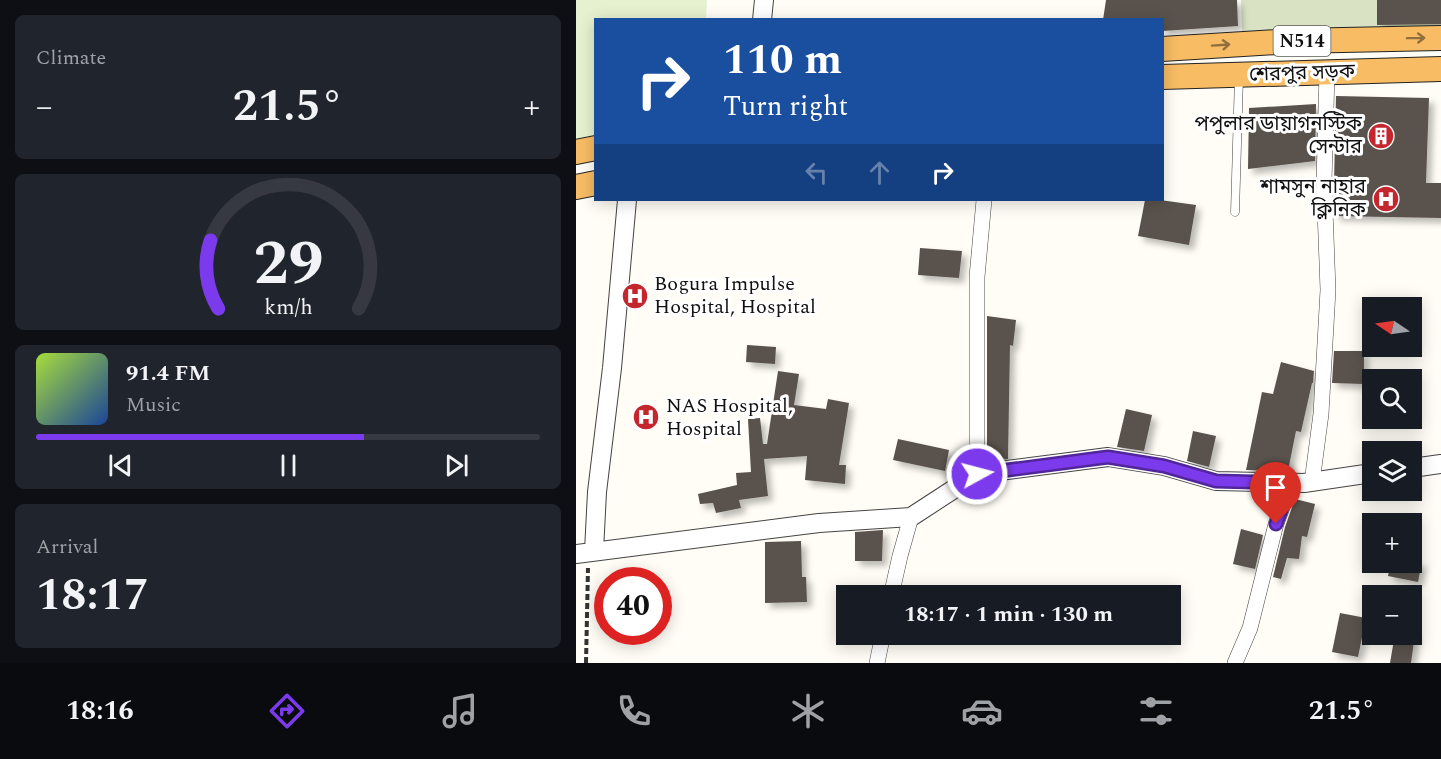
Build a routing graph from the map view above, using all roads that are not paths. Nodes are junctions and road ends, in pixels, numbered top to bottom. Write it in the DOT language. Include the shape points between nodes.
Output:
graph roads {
  1 [pos="764,0"];
  2 [pos="762,18"];
  3 [pos="1441,38"];
  4 [pos="1164,49"];
  5 [pos="1441,69"];
  6 [pos="1327,73"];
  7 [pos="1239,76"];
  8 [pos="1164,77"];
  9 [pos="594,148"];
  10 [pos="576,152"];
  11 [pos="594,183"];
  12 [pos="576,187"];
  13 [pos="627,201"];
  14 [pos="984,201"];
  15 [pos="1235,212"];
  16 [pos="1441,464"];
  17 [pos="1422,467"];
  18 [pos="977,474"];
  19 [pos="1362,474"];
  20 [pos="1312,482"];
  21 [pos="1291,483"];
  22 [pos="910,517"];
  23 [pos="586,553"];
  24 [pos="893,585"];
  25 [pos="881,645"];
  26 [pos="877,663"];
  27 [pos="1235,663"];
  1 -- 2 [label="street"];
  4 -- 3 [label="highway, শেরপুর সড়ক / N514, one-way"];
  5 -- 6 [label="highway, শেরপুর সড়ক / N514"];
  6 -- 7 [label="highway, শেরপুর সড়ক / N514"];
  6 -- 20 [label="street" via="1324,182 1328,290 1321,414"];
  7 -- 8 [label="highway, শেরপুর সড়ক / N514"];
  7 -- 15 [label="lane"];
  9 -- 10 [label="highway"];
  11 -- 12 [label="highway"];
  13 -- 23 [label="street" via="612,368"];
  14 -- 18 [label="street" via="977,277"];
  16 -- 17 [label="street"];
  18 -- 21 [label="street" via="1108,457 1164,466 1216,481"];
  18 -- 22 [label="street"];
  19 -- 20 [label="street"];
  20 -- 21 [label="street"];
  21 -- 27 [label="street" via="1276,524 1250,628"];
  22 -- 23 [label="street" via="819,523"];
  22 -- 24 [label="street"];
  25 -- 26 [label="street"];
}
